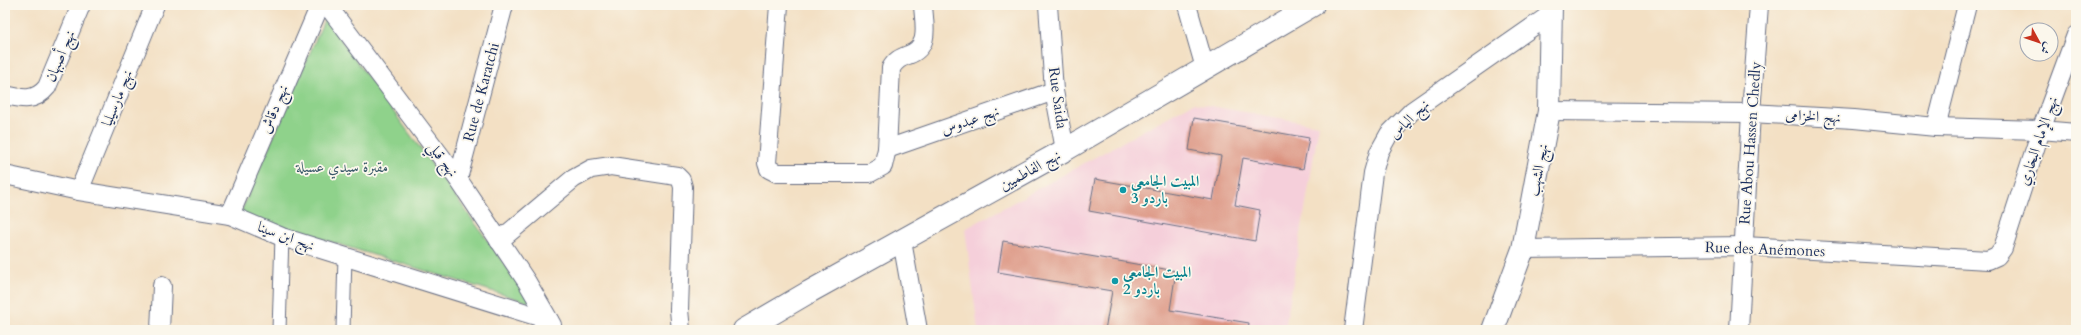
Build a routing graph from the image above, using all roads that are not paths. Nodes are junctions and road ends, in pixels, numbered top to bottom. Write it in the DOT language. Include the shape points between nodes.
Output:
graph roads {
  1 [pos="81,5"];
  2 [pos="155,5"];
  3 [pos="320,5"];
  4 [pos="327,5"];
  5 [pos="504,5"];
  6 [pos="779,5"];
  7 [pos="923,5"];
  8 [pos="1048,5"];
  9 [pos="1187,5"];
  10 [pos="1313,5"];
  11 [pos="1759,5"];
  12 [pos="1967,5"];
  13 [pos="1551,10"];
  14 [pos="2076,35"];
  15 [pos="1205,68"];
  16 [pos="1054,91"];
  17 [pos="5,95"];
  18 [pos="1549,111"];
  19 [pos="1750,113"];
  20 [pos="1936,127"];
  21 [pos="2041,130"];
  22 [pos="2076,133"];
  23 [pos="887,149"];
  24 [pos="1065,150"];
  25 [pos="5,175"];
  26 [pos="458,179"];
  27 [pos="79,191"];
  28 [pos="230,215"];
  29 [pos="282,237"];
  30 [pos="499,241"];
  31 [pos="902,241"];
  32 [pos="1744,246"];
  33 [pos="2003,248"];
  34 [pos="1523,249"];
  35 [pos="345,256"];
  36 [pos="162,286"];
  37 [pos="552,325"];
  38 [pos="160,330"];
  39 [pos="279,330"];
  40 [pos="343,330"];
  41 [pos="681,330"];
  42 [pos="744,330"];
  43 [pos="918,330"];
  44 [pos="1352,330"];
  45 [pos="1493,330"];
  46 [pos="1740,330"];
  1 -- 17 [label="street, نهج أصبهان" via="47,87 42,93 28,99"];
  2 -- 27 [label="street, نهج مارسيليا"];
  3 -- 28 [label="street, نهج دقاش"];
  4 -- 26 [label="street, نهج قبلي"];
  5 -- 26 [label="street, Rue de Karatchi"];
  6 -- 23 [label="street" via="767,163 769,169 777,173 870,173 883,166"];
  7 -- 23 [label="street" via="922,47 917,52 899,58 891,68"];
  8 -- 16 [label="street, Rue Saida"];
  9 -- 15 [label="street"];
  10 -- 15 [label="street, نهج الفاطميين"];
  11 -- 19 [label="street, Rue Abou Hassen Chedly"];
  12 -- 20 [label="street"];
  13 -- 18 [label="street, نهج الشهب"];
  13 -- 44 [label="street, نهج الياس" via="1424,102 1389,134 1379,152 1373,173"];
  14 -- 21 [label="street, نهج الإمام البخاري"];
  15 -- 24 [label="street, نهج الفاطميين"];
  16 -- 23 [label="street, نهج عبدوس"];
  16 -- 24 [label="street, Rue Saida"];
  18 -- 19 [label="street, نهج الخزامى"];
  18 -- 34 [label="street, نهج الشهب"];
  19 -- 20 [label="street, نهج الخزامى"];
  19 -- 32 [label="street, Rue Abou Hassen Chedly"];
  20 -- 21 [label="street, نهج الخزامى"];
  21 -- 22 [label="street, نهج الخزامى"];
  21 -- 33 [label="street, نهج الإمام البخاري"];
  24 -- 31 [label="street, نهج الفاطميين"];
  25 -- 27 [label="street, نهج ابن سينا"];
  26 -- 30 [label="street, نهج قبلي"];
  27 -- 28 [label="street, نهج ابن سينا"];
  28 -- 29 [label="street, نهج ابن سينا"];
  29 -- 35 [label="street, نهج ابن سينا"];
  29 -- 39 [label="street"];
  30 -- 37 [label="street, نهج قبلي"];
  30 -- 41 [label="street" via="573,179 590,169 611,166 677,176 683,187 679,310"];
  31 -- 42 [label="street, نهج الفاطميين"];
  31 -- 43 [label="street"];
  32 -- 33 [label="street, Rue des Anémones" via="1988,260 1997,256"];
  32 -- 34 [label="street, Rue des Anémones"];
  32 -- 46 [label="street, Rue Abou Hassen Chedly"];
  34 -- 45 [label="street, نهج الشهب"];
  35 -- 37 [label="street, نهج ابن سينا"];
  35 -- 40 [label="street"];
  36 -- 38 [label="street"];
}
